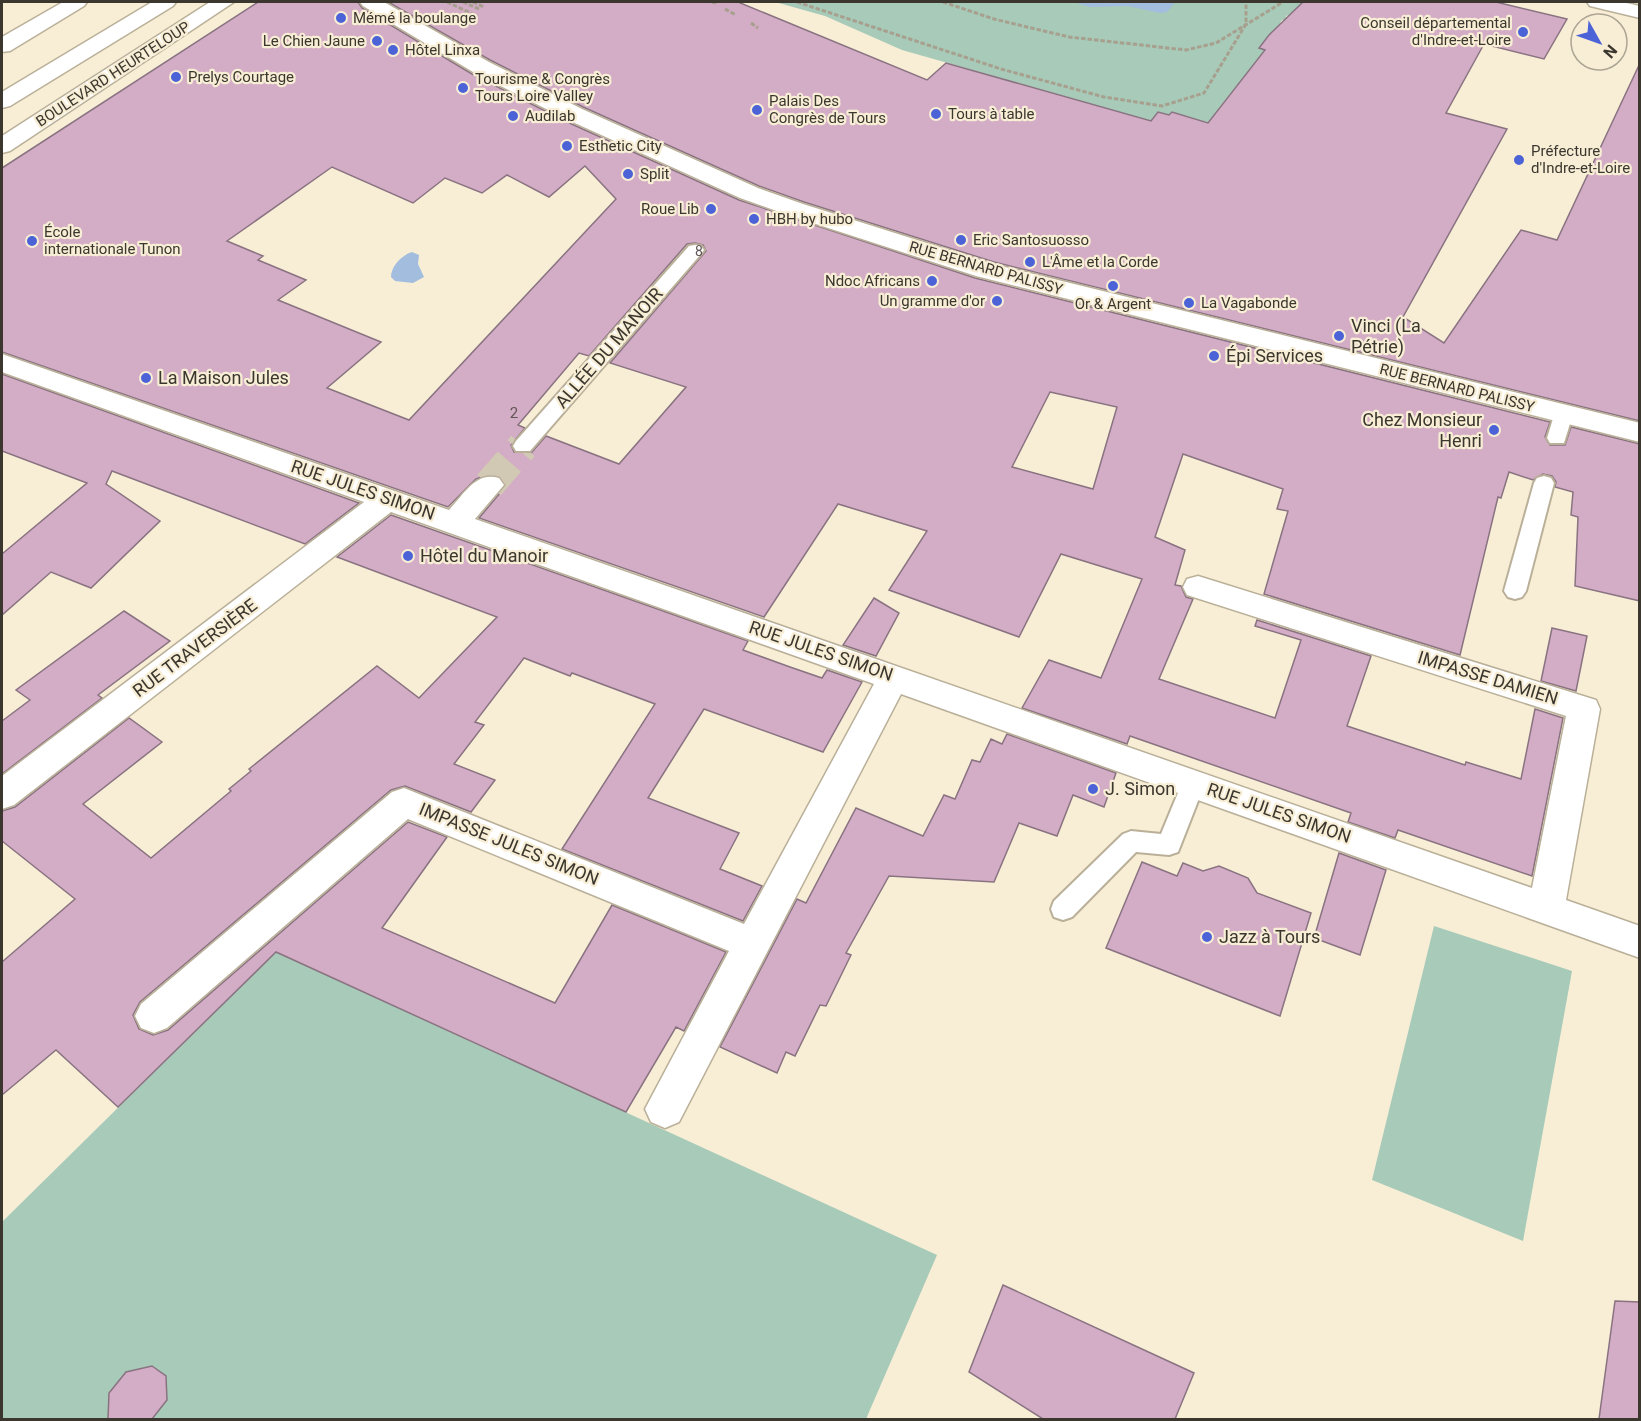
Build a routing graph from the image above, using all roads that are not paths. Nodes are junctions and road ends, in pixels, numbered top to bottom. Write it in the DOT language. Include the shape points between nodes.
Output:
graph roads {
  1 [pos="76,2"];
  2 [pos="166,2"];
  3 [pos="224,2"];
  4 [pos="370,2"];
  5 [pos="1597,2"];
  6 [pos="1634,10"];
  7 [pos="2,46"];
  8 [pos="2,101"];
  9 [pos="2,146"];
  10 [pos="695,250"];
  11 [pos="2,363"];
  12 [pos="1640,433"];
  13 [pos="523,446"];
  14 [pos="1544,483"];
  15 [pos="489,485"];
  16 [pos="387,498"];
  17 [pos="455,522"];
  18 [pos="1198,587"];
  19 [pos="1515,591"];
  20 [pos="894,677"];
  21 [pos="1193,783"];
  22 [pos="2,795"];
  23 [pos="1546,908"];
  24 [pos="1063,909"];
  25 [pos="1640,942"];
  26 [pos="753,944"];
  27 [pos="154,1016"];
  28 [pos="665,1109"];
  1 -- 7 [label="street"];
  2 -- 8 [label="street, BOULEVARD HEURTELOUP"];
  3 -- 9 [label="street, BOULEVARD HEURTELOUP"];
  4 -- 12 [label="street, RUE BERNARD PALISSY" via="481,68 742,199 985,270 1560,426"];
  5 -- 6 [label="street"];
  10 -- 13 [label="lane, ALLÉE DU MANOIR"];
  11 -- 16 [label="street, RUE JULES SIMON"];
  14 -- 19 [label="lane"];
  15 -- 17 [label="street"];
  16 -- 17 [label="street, RUE JULES SIMON"];
  16 -- 22 [label="street, RUE TRAVERSIÈRE"];
  17 -- 20 [label="street, RUE JULES SIMON"];
  18 -- 23 [label="street, IMPASSE DAMIEN" via="1584,709"];
  20 -- 21 [label="street, RUE JULES SIMON"];
  20 -- 26 [label="street"];
  21 -- 23 [label="street, RUE JULES SIMON"];
  21 -- 24 [label="lane" via="1169,845 1131,841"];
  23 -- 25 [label="street, RUE JULES SIMON"];
  26 -- 27 [label="street, IMPASSE JULES SIMON" via="404,802"];
  26 -- 28 [label="street"];
}
